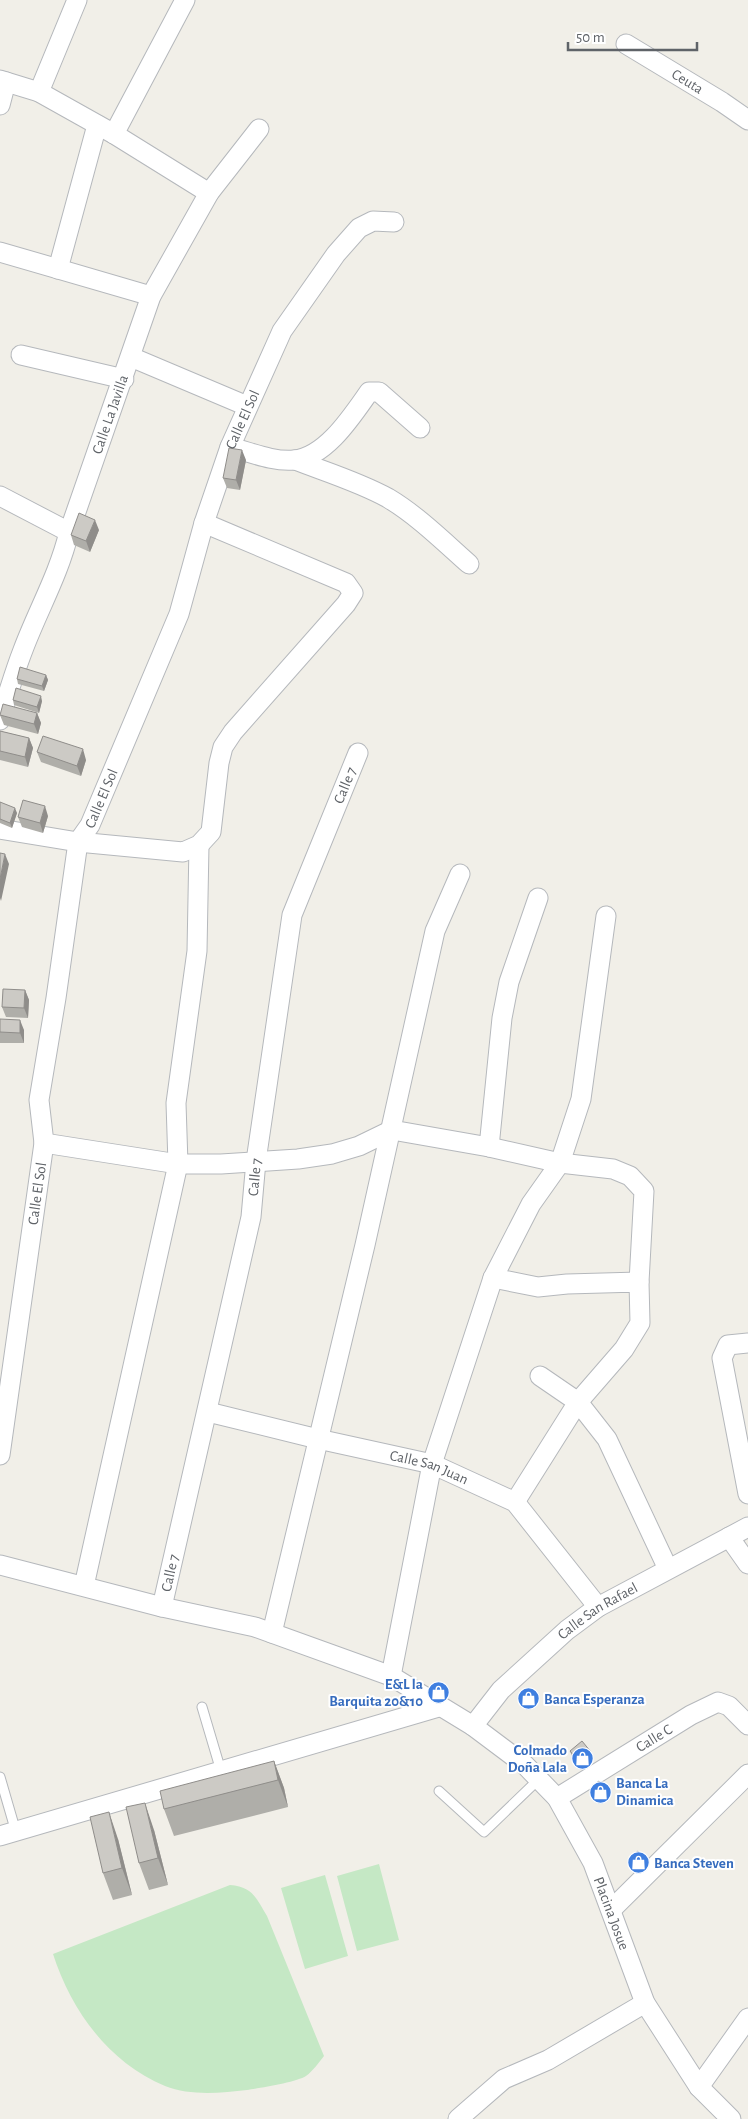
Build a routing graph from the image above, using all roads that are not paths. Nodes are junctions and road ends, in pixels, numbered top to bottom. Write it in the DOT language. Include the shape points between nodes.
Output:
graph roads {
  1 [pos="77,0"];
  2 [pos="186,0"];
  3 [pos="626,44"];
  4 [pos="3,81"];
  5 [pos="39,92"];
  6 [pos="0,105"];
  7 [pos="748,120"];
  8 [pos="97,125"];
  9 [pos="259,129"];
  10 [pos="114,134"];
  11 [pos="209,193"];
  12 [pos="394,222"];
  13 [pos="0,252"];
  14 [pos="58,269"];
  15 [pos="151,296"];
  16 [pos="21,355"];
  17 [pos="131,358"];
  18 [pos="124,379"];
  19 [pos="246,406"];
  20 [pos="420,428"];
  21 [pos="230,446"];
  22 [pos="295,460"];
  23 [pos="0,496"];
  24 [pos="204,523"];
  25 [pos="69,532"];
  26 [pos="469,564"];
  27 [pos="0,720"];
  28 [pos="358,753"];
  29 [pos="0,829"];
  30 [pos="78,842"];
  31 [pos="200,845"];
  32 [pos="460,874"];
  33 [pos="538,898"];
  34 [pos="606,916"];
  35 [pos="392,1130"];
  36 [pos="44,1143"];
  37 [pos="489,1147"];
  38 [pos="256,1161"];
  39 [pos="560,1163"];
  40 [pos="178,1164"];
  41 [pos="493,1278"];
  42 [pos="639,1282"];
  43 [pos="748,1343"];
  44 [pos="540,1376"];
  45 [pos="578,1402"];
  46 [pos="208,1412"];
  47 [pos="318,1439"];
  48 [pos="0,1454"];
  49 [pos="432,1464"];
  50 [pos="748,1494"];
  51 [pos="515,1502"];
  52 [pos="748,1527"];
  53 [pos="729,1537"];
  54 [pos="748,1564"];
  55 [pos="0,1565"];
  56 [pos="668,1569"];
  57 [pos="84,1586"];
  58 [pos="162,1607"];
  59 [pos="598,1607"];
  60 [pos="272,1633"];
  61 [pos="391,1676"];
  62 [pos="202,1707"];
  63 [pos="439,1707"];
  64 [pos="748,1725"];
  65 [pos="473,1726"];
  66 [pos="221,1771"];
  67 [pos="748,1774"];
  68 [pos="0,1777"];
  69 [pos="539,1778"];
  70 [pos="440,1791"];
  71 [pos="557,1798"];
  72 [pos="8,1834"];
  73 [pos="611,1910"];
  74 [pos="645,2003"];
  75 [pos="748,2018"];
  76 [pos="699,2087"];
  77 [pos="458,2119"];
  78 [pos="729,2119"];
  1 -- 5 [label="street"];
  2 -- 10 [label="street"];
  3 -- 7 [label="street, Ceuta"];
  4 -- 5 [label="street"];
  4 -- 6 [label="street"];
  5 -- 8 [label="street"];
  8 -- 10 [label="street"];
  8 -- 14 [label="street"];
  9 -- 11 [label="street, Calle La Javilla"];
  10 -- 11 [label="street"];
  11 -- 15 [label="street, Calle La Javilla"];
  12 -- 19 [label="street, Calle El Sol" via="372,221 359,228 336,254 282,331"];
  13 -- 14 [label="street"];
  14 -- 15 [label="street"];
  15 -- 17 [label="street, Calle La Javilla"];
  16 -- 18 [label="street"];
  17 -- 18 [label="street, Calle La Javilla"];
  17 -- 19 [label="street"];
  18 -- 25 [label="street, Calle La Javilla"];
  19 -- 21 [label="street, Calle El Sol"];
  20 -- 22 [label="street" via="379,392 369,392 337,435 320,450"];
  21 -- 22 [label="street" via="270,458"];
  21 -- 24 [label="street, Calle El Sol"];
  22 -- 26 [label="street" via="354,482 388,499 420,521"];
  23 -- 25 [label="street"];
  24 -- 30 [label="street, Calle El Sol" via="179,614 90,825"];
  24 -- 31 [label="street" via="346,583 353,593 223,746 211,832"];
  25 -- 27 [label="street, Calle La Javilla" via="52,586 22,651"];
  28 -- 38 [label="street, Calle 7" via="292,915"];
  29 -- 30 [label="street"];
  30 -- 31 [label="street" via="183,852"];
  30 -- 36 [label="street, Calle El Sol" via="38,1100"];
  31 -- 40 [label="street" via="197,951 176,1103"];
  32 -- 35 [label="street" via="435,931"];
  33 -- 37 [label="street" via="509,982 502,1018"];
  34 -- 39 [label="street" via="581,1099"];
  35 -- 37 [label="street"];
  35 -- 38 [label="street" via="359,1146 332,1154 298,1160"];
  35 -- 47 [label="street"];
  36 -- 40 [label="street"];
  36 -- 48 [label="street, Calle El Sol"];
  37 -- 39 [label="street"];
  38 -- 40 [label="street"];
  38 -- 46 [label="street, Calle 7" via="250,1217"];
  39 -- 41 [label="street" via="531,1204"];
  39 -- 42 [label="street" via="613,1169 630,1176 644,1191"];
  40 -- 57 [label="street"];
  41 -- 42 [label="street" via="538,1287"];
  41 -- 49 [label="street"];
  42 -- 45 [label="street" via="640,1323 624,1349"];
  43 -- 50 [label="street" via="728,1345 722,1358"];
  44 -- 45 [label="street"];
  45 -- 51 [label="street"];
  45 -- 56 [label="street" via="607,1439"];
  46 -- 47 [label="street, Calle San Juan"];
  46 -- 58 [label="street, Calle 7"];
  47 -- 49 [label="street, Calle San Juan"];
  47 -- 60 [label="street"];
  49 -- 51 [label="street, Calle San Juan"];
  49 -- 61 [label="street"];
  51 -- 59 [label="street, Calle San Juan"];
  52 -- 53 [label="street, Calle San Rafael"];
  53 -- 54 [label="street"];
  53 -- 56 [label="street, Calle San Rafael"];
  55 -- 57 [label="street, Placina Josue"];
  56 -- 59 [label="street, Calle San Rafael"];
  57 -- 58 [label="street, Placina Josue"];
  58 -- 60 [label="street, Placina Josue"];
  59 -- 65 [label="street, Calle San Rafael" via="567,1630 501,1690"];
  60 -- 61 [label="street, Placina Josue"];
  61 -- 63 [label="street, Placina Josue"];
  62 -- 66 [label="lane"];
  63 -- 65 [label="street, Placina Josue"];
  63 -- 66 [label="street"];
  64 -- 71 [label="street, Calle C" via="729,1706 718,1702 691,1715"];
  65 -- 69 [label="street, Placina Josue"];
  66 -- 72 [label="street"];
  67 -- 73 [label="street"];
  68 -- 72 [label="lane"];
  69 -- 70 [label="lane" via="484,1832"];
  69 -- 71 [label="street, Placina Josue"];
  71 -- 73 [label="street, Placina Josue" via="593,1863"];
  73 -- 74 [label="street, Placina Josue"];
  74 -- 76 [label="street, Placina Josue"];
  74 -- 77 [label="street" via="548,2060 504,2079"];
  75 -- 76 [label="street"];
  76 -- 78 [label="street, Placina Josue"];
}
